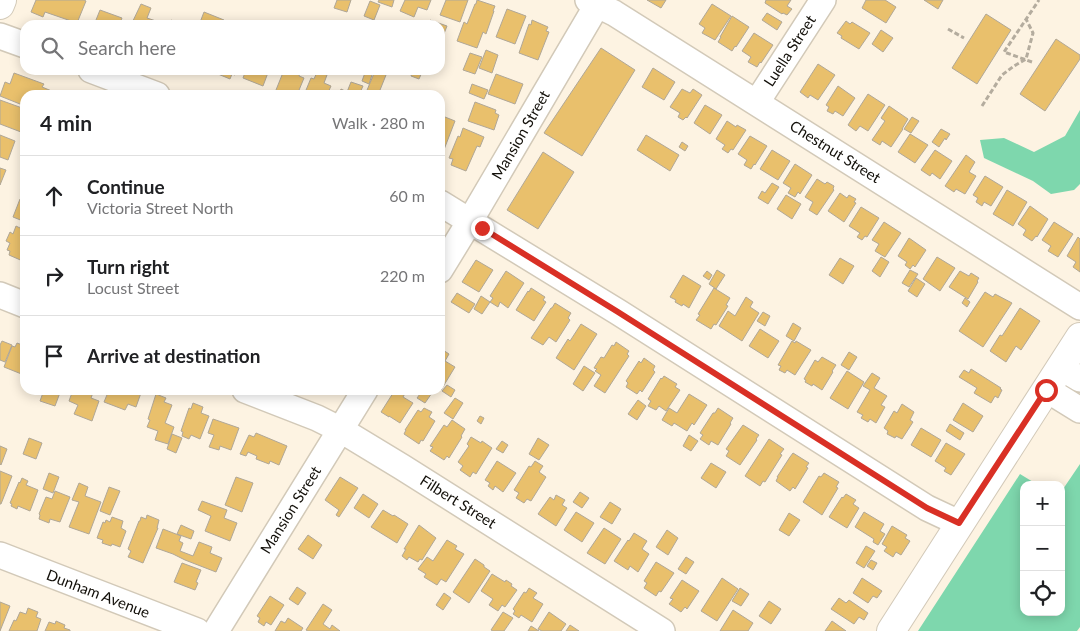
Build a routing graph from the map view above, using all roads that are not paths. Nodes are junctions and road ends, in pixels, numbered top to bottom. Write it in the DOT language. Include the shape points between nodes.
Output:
graph roads {
  1 [pos="2,0"];
  2 [pos="823,0"];
  3 [pos="595,2"];
  4 [pos="0,5"];
  5 [pos="0,36"];
  6 [pos="20,43"];
  7 [pos="104,75"];
  8 [pos="144,90"];
  9 [pos="757,102"];
  10 [pos="445,206"];
  11 [pos="470,221"];
  12 [pos="445,262"];
  13 [pos="0,296"];
  14 [pos="20,303"];
  15 [pos="1080,307"];
  16 [pos="1080,336"];
  17 [pos="1070,373"];
  18 [pos="1046,390"];
  19 [pos="258,395"];
  20 [pos="362,395"];
  21 [pos="1079,408"];
  22 [pos="341,430"];
  23 [pos="959,523"];
  24 [pos="0,556"];
  25 [pos="197,631"];
  26 [pos="216,631"];
  27 [pos="662,631"];
  28 [pos="891,631"];
  1 -- 4 [label="main road"];
  2 -- 9 [label="street, Luella Street"];
  3 -- 9 [label="street, Chestnut Street"];
  3 -- 11 [label="street, Mansion Street"];
  5 -- 6 [label="street"];
  7 -- 8 [label="street"];
  9 -- 15 [label="street, Chestnut Street"];
  10 -- 11 [label="street"];
  11 -- 12 [label="street, Mansion Street"];
  11 -- 23 [label="street" via="927,508"];
  13 -- 14 [label="street"];
  16 -- 17 [label="main road"];
  17 -- 18 [label="main road"];
  18 -- 21 [label="street"];
  18 -- 23 [label="main road"];
  19 -- 22 [label="street, Filbert Street"];
  20 -- 22 [label="street, Mansion Street"];
  22 -- 26 [label="street, Mansion Street"];
  22 -- 27 [label="street, Filbert Street"];
  23 -- 28 [label="main road"];
  24 -- 25 [label="street, Dunham Avenue"];
}
